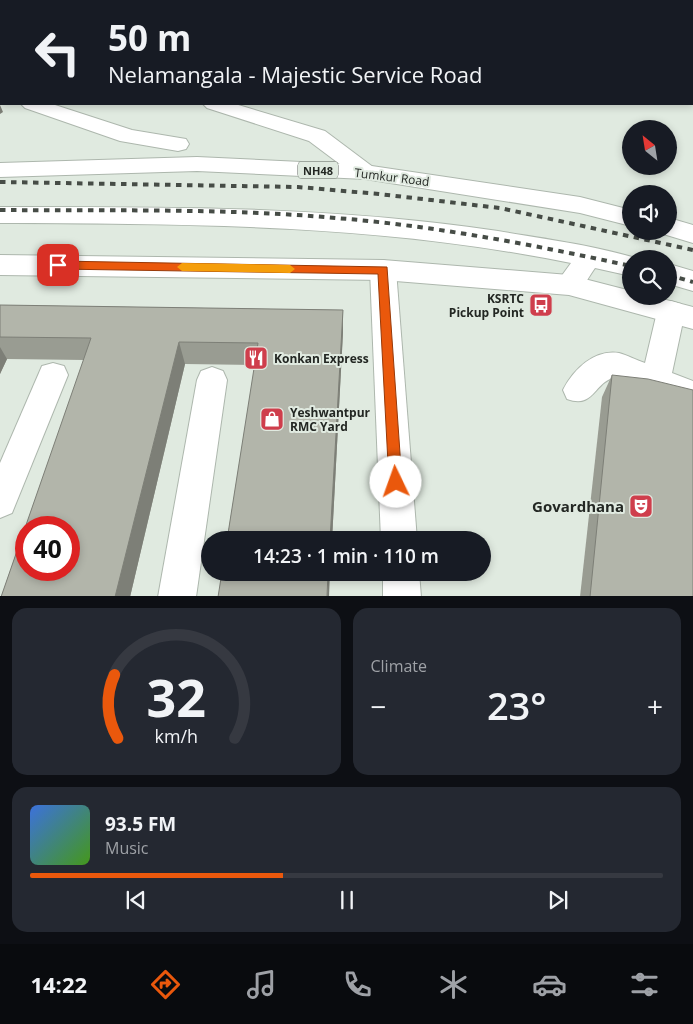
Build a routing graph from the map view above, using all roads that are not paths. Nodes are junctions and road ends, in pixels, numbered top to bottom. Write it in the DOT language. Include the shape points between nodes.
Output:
graph roads {
  1 [pos="35,105"];
  2 [pos="218,105"];
  3 [pos="178,144"];
  4 [pos="0,170"];
  5 [pos="365,172"];
  6 [pos="0,215"];
  7 [pos="622,216"];
  8 [pos="677,229"];
  9 [pos="693,234"];
  10 [pos="589,256"];
  11 [pos="622,264"];
  12 [pos="0,265"];
  13 [pos="383,270"];
  14 [pos="677,276"];
  15 [pos="693,280"];
  16 [pos="569,285"];
  17 [pos="682,315"];
  18 [pos="54,375"];
  19 [pos="656,379"];
  20 [pos="212,380"];
  21 [pos="578,390"];
  22 [pos="693,394"];
  23 [pos="0,502"];
  24 [pos="398,531"];
  25 [pos="401,581"];
  26 [pos="178,596"];
  27 [pos="402,596"];
  1 -- 3 [label="main road" via="128,136"];
  2 -- 5 [label="main road" via="317,136"];
  4 -- 5 [label="main road, Tumkur Road / NH48" via="197,164"];
  5 -- 7 [label="main road, Tumkur Road / NH48" via="571,203"];
  6 -- 10 [label="main road" via="325,221 447,233"];
  8 -- 9 [label="main road"];
  10 -- 11 [label="main road"];
  10 -- 16 [label="main road"];
  12 -- 13 [label="main road"];
  13 -- 16 [label="main road"];
  13 -- 24 [label="main road"];
  14 -- 15 [label="main road"];
  16 -- 17 [label="main road"];
  17 -- 19 [label="main road"];
  18 -- 23 [label="main road"];
  19 -- 21 [label="main road" via="617,365 596,369"];
  19 -- 22 [label="main road"];
  20 -- 26 [label="main road"];
  25 -- 27 [label="main road"];
}
